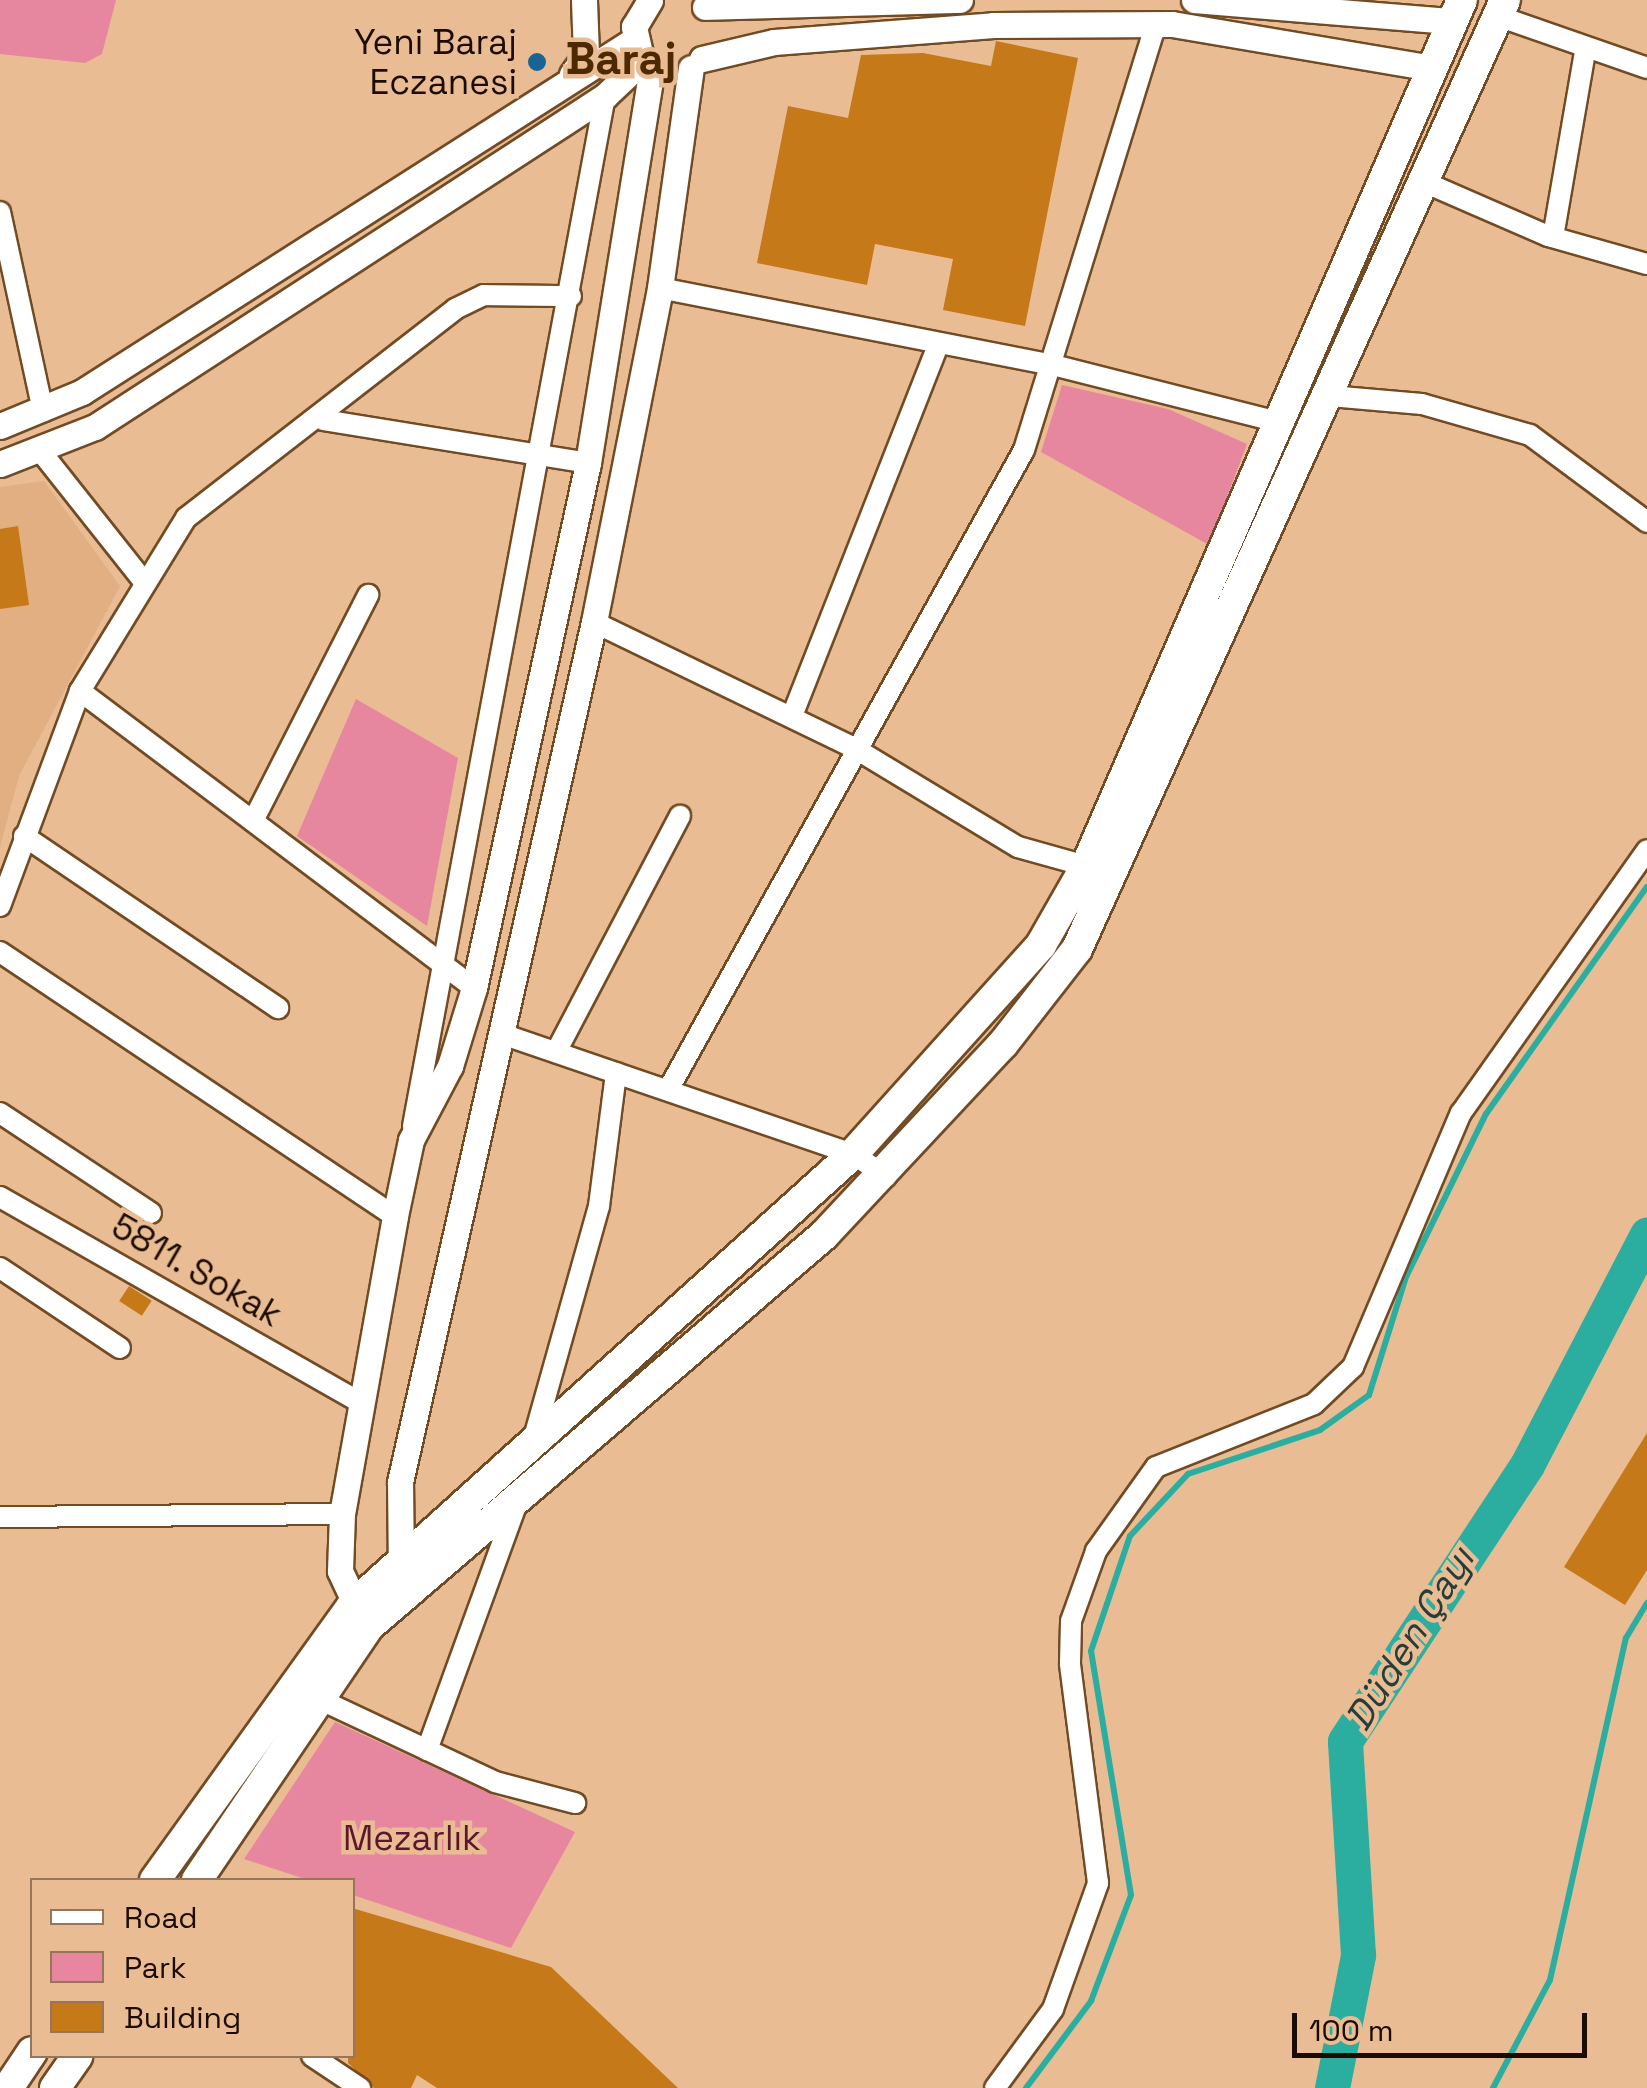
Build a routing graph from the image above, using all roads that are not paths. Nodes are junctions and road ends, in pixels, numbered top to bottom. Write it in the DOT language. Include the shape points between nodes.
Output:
graph roads {
  1 [pos="587,0"];
  2 [pos="650,0"];
  3 [pos="960,0"];
  4 [pos="1194,0"];
  5 [pos="1260,2"];
  6 [pos="701,4"];
  7 [pos="1501,8"];
  8 [pos="1457,10"];
  9 [pos="1156,24"];
  10 [pos="641,51"];
  11 [pos="1585,51"];
  12 [pos="697,64"];
  13 [pos="1431,68"];
  14 [pos="1647,68"];
  15 [pos="568,79"];
  16 [pos="605,96"];
  17 [pos="1424,182"];
  18 [pos="0,212"];
  19 [pos="1553,237"];
  20 [pos="1647,264"];
  21 [pos="660,288"];
  22 [pos="571,296"];
  23 [pos="938,345"];
  24 [pos="1054,366"];
  25 [pos="1330,396"];
  26 [pos="43,411"];
  27 [pos="322,420"];
  28 [pos="1282,423"];
  29 [pos="0,426"];
  30 [pos="42,452"];
  31 [pos="538,455"];
  32 [pos="0,464"];
  33 [pos="588,464"];
  34 [pos="1647,522"];
  35 [pos="142,579"];
  36 [pos="368,595"];
  37 [pos="594,622"];
  38 [pos="80,692"];
  39 [pos="792,716"];
  40 [pos="851,746"];
  41 [pos="680,816"];
  42 [pos="253,822"];
  43 [pos="24,836"];
  44 [pos="1647,850"];
  45 [pos="1086,866"];
  46 [pos="0,906"];
  47 [pos="0,952"];
  48 [pos="439,962"];
  49 [pos="474,988"];
  50 [pos="278,1008"];
  51 [pos="502,1034"];
  52 [pos="556,1052"];
  53 [pos="616,1073"];
  54 [pos="668,1090"];
  55 [pos="0,1113"];
  56 [pos="411,1140"];
  57 [pos="853,1154"];
  58 [pos="886,1176"];
  59 [pos="0,1197"];
  60 [pos="151,1213"];
  61 [pos="395,1216"];
  62 [pos="0,1268"];
  63 [pos="120,1348"];
  64 [pos="360,1403"];
  65 [pos="529,1455"];
  66 [pos="518,1498"];
  67 [pos="342,1514"];
  68 [pos="0,1517"];
  69 [pos="402,1559"];
  70 [pos="400,1599"];
  71 [pos="360,1616"];
  72 [pos="319,1699"];
  73 [pos="426,1750"];
  74 [pos="575,1803"];
  75 [pos="157,1878"];
  76 [pos="198,1878"];
  77 [pos="30,2054"];
  78 [pos="77,2058"];
  79 [pos="315,2058"];
  80 [pos="6,2080"];
  81 [pos="55,2088"];
  82 [pos="360,2088"];
  83 [pos="995,2088"];
  1 -- 10 [label="street"];
  1 -- 15 [label="street" via="586,55"];
  2 -- 10 [label="street"];
  3 -- 6 [label="street"];
  4 -- 5 [label="street"];
  5 -- 8 [label="street"];
  6 -- 12 [label="street" via="713,28"];
  7 -- 11 [label="street"];
  7 -- 17 [label="main road"];
  8 -- 13 [label="main road"];
  9 -- 12 [label="street" via="774,42"];
  9 -- 13 [label="street"];
  9 -- 24 [label="street"];
  10 -- 12 [label="street"];
  10 -- 15 [label="street"];
  10 -- 16 [label="street"];
  10 -- 33 [label="street"];
  11 -- 14 [label="street"];
  11 -- 19 [label="street"];
  12 -- 21 [label="street"];
  13 -- 28 [label="main road"];
  15 -- 26 [label="street"];
  16 -- 22 [label="street"];
  16 -- 30 [label="street"];
  17 -- 19 [label="street"];
  17 -- 25 [label="main road"];
  18 -- 26 [label="street"];
  19 -- 20 [label="street"];
  21 -- 23 [label="street"];
  21 -- 37 [label="street"];
  22 -- 27 [label="street" via="484,295 454,309"];
  22 -- 31 [label="street"];
  23 -- 24 [label="street"];
  23 -- 39 [label="street"];
  24 -- 28 [label="street"];
  24 -- 40 [label="street" via="1024,450 950,594"];
  25 -- 34 [label="street" via="1422,404 1530,435"];
  25 -- 58 [label="main road" via="1076,948"];
  26 -- 29 [label="street"];
  27 -- 31 [label="street"];
  27 -- 35 [label="street" via="210,496"];
  28 -- 45 [label="main road"];
  30 -- 32 [label="street"];
  30 -- 35 [label="street"];
  31 -- 33 [label="street"];
  31 -- 48 [label="street"];
  33 -- 49 [label="street"];
  35 -- 38 [label="street"];
  36 -- 42 [label="street"];
  37 -- 39 [label="street"];
  37 -- 51 [label="street"];
  38 -- 42 [label="street"];
  38 -- 43 [label="street"];
  39 -- 40 [label="street"];
  40 -- 45 [label="street" via="1018,846"];
  40 -- 54 [label="street"];
  41 -- 52 [label="street"];
  42 -- 48 [label="street"];
  43 -- 46 [label="street"];
  43 -- 50 [label="street"];
  44 -- 83 [label="street" via="1461,1114 1353,1367 1314,1404 1156,1467 1096,1551 1071,1621 1070,1663 1098,1883 1053,2009"];
  45 -- 57 [label="main road" via="1006,991"];
  47 -- 61 [label="street"];
  48 -- 49 [label="street"];
  48 -- 56 [label="street"];
  49 -- 56 [label="street" via="450,1066"];
  51 -- 52 [label="street"];
  51 -- 69 [label="street" via="400,1482"];
  52 -- 53 [label="street"];
  53 -- 54 [label="street"];
  53 -- 65 [label="street" via="599,1206"];
  54 -- 57 [label="street"];
  55 -- 60 [label="street"];
  56 -- 61 [label="street"];
  57 -- 58 [label="street"];
  57 -- 65 [label="main road"];
  58 -- 66 [label="main road"];
  59 -- 64 [label="street, 5811. Sokak"];
  61 -- 64 [label="street"];
  62 -- 63 [label="street"];
  64 -- 67 [label="street"];
  65 -- 69 [label="main road"];
  66 -- 70 [label="main road"];
  66 -- 73 [label="street"];
  67 -- 68 [label="street"];
  67 -- 71 [label="street" via="340,1571"];
  69 -- 70 [label="street"];
  69 -- 71 [label="main road"];
  70 -- 71 [label="main road"];
  71 -- 72 [label="main road"];
  71 -- 75 [label="main road"];
  72 -- 73 [label="street"];
  72 -- 76 [label="main road"];
  73 -- 74 [label="street" via="494,1782"];
  77 -- 80 [label="main road"];
  78 -- 81 [label="main road"];
  79 -- 82 [label="street"];
}
